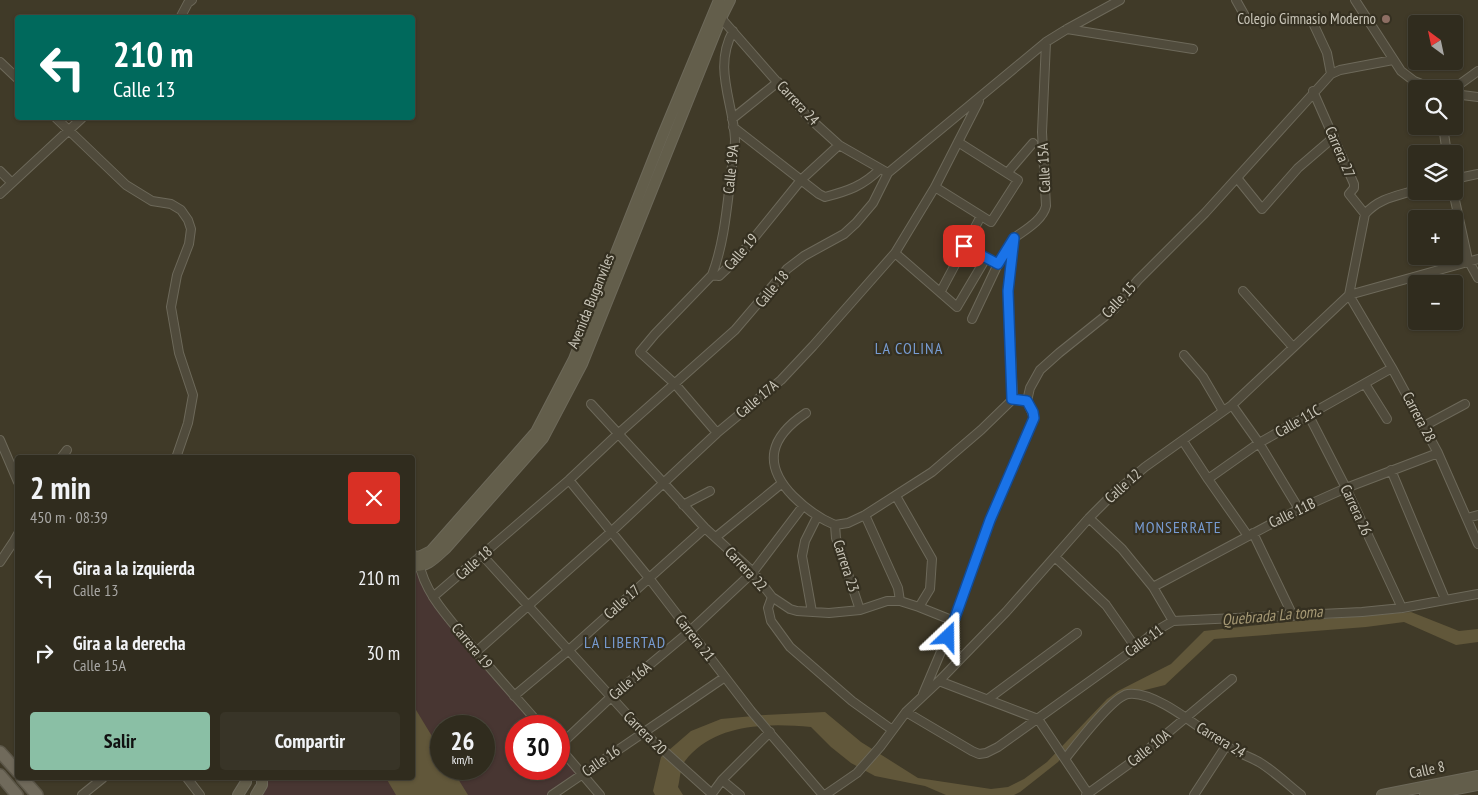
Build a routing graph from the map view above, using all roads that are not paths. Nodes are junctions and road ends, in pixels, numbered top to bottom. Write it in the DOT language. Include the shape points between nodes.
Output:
graph roads {
  1 [pos="192,0"];
  2 [pos="719,0"];
  3 [pos="730,0"];
  4 [pos="1120,0"];
  5 [pos="1236,0"];
  6 [pos="1359,2"];
  7 [pos="182,15"];
  8 [pos="1245,16"];
  9 [pos="721,18"];
  10 [pos="1313,23"];
  11 [pos="1067,29"];
  12 [pos="734,32"];
  13 [pos="1046,42"];
  14 [pos="1193,49"];
  15 [pos="1393,60"];
  16 [pos="0,62"];
  17 [pos="1478,71"];
  18 [pos="1331,74"];
  19 [pos="15,76"];
  20 [pos="1412,80"];
  21 [pos="778,82"];
  22 [pos="1463,82"];
  23 [pos="1313,91"];
  24 [pos="1463,95"];
  25 [pos="1478,97"];
  26 [pos="980,98"];
  27 [pos="58,120"];
  28 [pos="80,120"];
  29 [pos="733,123"];
  30 [pos="69,130"];
  31 [pos="1334,137"];
  32 [pos="958,142"];
  33 [pos="1033,143"];
  34 [pos="839,145"];
  35 [pos="880,169"];
  36 [pos="0,171"];
  37 [pos="1008,172"];
  38 [pos="888,173"];
  39 [pos="1478,174"];
  40 [pos="1463,177"];
  41 [pos="1237,178"];
  42 [pos="801,180"];
  43 [pos="12,183"];
  44 [pos="935,187"];
  45 [pos="1408,192"];
  46 [pos="0,194"];
  47 [pos="1455,200"];
  48 [pos="1365,214"];
  49 [pos="981,216"];
  50 [pos="1014,238"];
  51 [pos="964,246"];
  52 [pos="895,253"];
  53 [pos="986,258"];
  54 [pos="1478,259"];
  55 [pos="1468,260"];
  56 [pos="998,264"];
  57 [pos="712,275"];
  58 [pos="1478,278"];
  59 [pos="941,292"];
  60 [pos="1243,292"];
  61 [pos="1349,295"];
  62 [pos="972,319"];
  63 [pos="1294,347"];
  64 [pos="1184,354"];
  65 [pos="1392,368"];
  66 [pos="675,384"];
  67 [pos="1365,384"];
  68 [pos="1012,399"];
  69 [pos="1027,401"];
  70 [pos="591,404"];
  71 [pos="1465,404"];
  72 [pos="1232,405"];
  73 [pos="1224,411"];
  74 [pos="806,413"];
  75 [pos="1308,414"];
  76 [pos="1387,419"];
  77 [pos="1424,426"];
  78 [pos="619,433"];
  79 [pos="716,433"];
  80 [pos="0,440"];
  81 [pos="1183,441"];
  82 [pos="1259,443"];
  83 [pos="67,450"];
  84 [pos="1438,453"];
  85 [pos="63,455"];
  86 [pos="177,455"];
  87 [pos="1391,470"];
  88 [pos="15,475"];
  89 [pos="1208,479"];
  90 [pos="569,480"];
  91 [pos="664,483"];
  92 [pos="781,484"];
  93 [pos="1346,488"];
  94 [pos="710,491"];
  95 [pos="896,496"];
  96 [pos="684,505"];
  97 [pos="803,506"];
  98 [pos="1299,509"];
  99 [pos="865,515"];
  100 [pos="1478,515"];
  101 [pos="817,517"];
  102 [pos="1089,518"];
  103 [pos="1467,518"];
  104 [pos="835,525"];
  105 [pos="705,528"];
  106 [pos="611,532"];
  107 [pos="1251,534"];
  108 [pos="716,537"];
  109 [pos="15,539"];
  110 [pos="1478,544"];
  111 [pos="482,555"];
  112 [pos="1055,557"];
  113 [pos="0,562"];
  114 [pos="416,562"];
  115 [pos="753,572"];
  116 [pos="649,578"];
  117 [pos="1152,587"];
  118 [pos="1478,594"];
  119 [pos="433,597"];
  120 [pos="772,597"];
  121 [pos="1444,600"];
  122 [pos="900,601"];
  123 [pos="527,605"];
  124 [pos="919,607"];
  125 [pos="1402,608"];
  126 [pos="860,610"];
  127 [pos="812,612"];
  128 [pos="1294,616"];
  129 [pos="1174,621"];
  130 [pos="954,622"];
  131 [pos="690,631"];
  132 [pos="1077,633"];
  133 [pos="1136,648"];
  134 [pos="569,650"];
  135 [pos="476,652"];
  136 [pos="725,677"];
  137 [pos="1232,679"];
  138 [pos="939,681"];
  139 [pos="514,696"];
  140 [pos="611,697"];
  141 [pos="921,697"];
  142 [pos="988,699"];
  143 [pos="906,712"];
  144 [pos="531,715"];
  145 [pos="1186,718"];
  146 [pos="1038,719"];
  147 [pos="891,729"];
  148 [pos="768,730"];
  149 [pos="643,732"];
  150 [pos="570,736"];
  151 [pos="1226,746"];
  152 [pos="0,752"];
  153 [pos="570,759"];
  154 [pos="1065,759"];
  155 [pos="15,769"];
  156 [pos="583,774"];
  157 [pos="0,775"];
  158 [pos="1478,776"];
  159 [pos="24,780"];
  160 [pos="100,780"];
  161 [pos="189,780"];
  162 [pos="246,780"];
  163 [pos="262,780"];
  164 [pos="722,780"];
  165 [pos="1478,785"];
  166 [pos="835,791"];
  167 [pos="1457,792"];
  168 [pos="18,795"];
  169 [pos="37,795"];
  170 [pos="82,795"];
  171 [pos="200,795"];
  172 [pos="238,795"];
  173 [pos="256,795"];
  174 [pos="552,795"];
  175 [pos="600,795"];
  176 [pos="712,795"];
  177 [pos="740,795"];
  178 [pos="824,795"];
  179 [pos="1088,795"];
  180 [pos="1194,795"];
  181 [pos="1301,795"];
  182 [pos="1382,795"];
  183 [pos="1425,795"];
  1 -- 7 [label="street"];
  2 -- 114 [label="main road, Avenida Buganviles" via="574,360 536,432 431,552"];
  3 -- 9 [label="main road, Avenida Buganviles"];
  4 -- 11 [label="street, Calle 18"];
  5 -- 8 [label="street"];
  6 -- 15 [label="street"];
  9 -- 12 [label="street, Carrera 24"];
  9 -- 114 [label="main road, Avenida Buganviles" via="582,364 543,438 446,548 432,561"];
  10 -- 18 [label="street" via="1327,53"];
  11 -- 13 [label="street, Calle 18"];
  11 -- 14 [label="street"];
  12 -- 21 [label="street, Carrera 24"];
  12 -- 29 [label="street, Calle 19A" via="727,43 724,61"];
  13 -- 26 [label="street, Calle 18"];
  13 -- 50 [label="street, Calle 15A" via="1042,132 1046,206 1038,219"];
  15 -- 18 [label="street, Calle 15"];
  15 -- 20 [label="street"];
  16 -- 19 [label="street"];
  17 -- 22 [label="street"];
  18 -- 23 [label="street, Calle 15"];
  21 -- 29 [label="street"];
  21 -- 34 [label="street, Carrera 24" via="807,116"];
  23 -- 31 [label="street, Carrera 27"];
  23 -- 41 [label="street, Calle 15"];
  24 -- 25 [label="street"];
  26 -- 32 [label="street, Calle 17A"];
  26 -- 38 [label="street, Calle 18"];
  27 -- 30 [label="street"];
  28 -- 30 [label="street"];
  29 -- 42 [label="street"];
  29 -- 57 [label="street, Calle 19A" via="735,141 729,196 718,261"];
  30 -- 43 [label="street"];
  30 -- 86 [label="street" via="126,185 152,202 171,204 182,210 191,229 177,275 172,307 179,353 193,395"];
  31 -- 41 [label="street" via="1298,168 1262,209"];
  31 -- 48 [label="street, Carrera 27" via="1354,184 1349,194"];
  32 -- 37 [label="street"];
  32 -- 44 [label="street, Calle 17A"];
  33 -- 37 [label="street"];
  34 -- 35 [label="street, Carrera 24"];
  34 -- 42 [label="street, Calle 19"];
  35 -- 38 [label="street, Carrera 24"];
  35 -- 42 [label="street" via="857,187 825,197"];
  36 -- 43 [label="street"];
  37 -- 49 [label="street" via="1018,180 991,222"];
  38 -- 66 [label="street, Calle 18" via="873,203 856,223 787,269 735,330"];
  39 -- 40 [label="street"];
  41 -- 69 [label="street, Calle 15" via="1114,309 1040,370"];
  42 -- 57 [label="street, Calle 19" via="737,259 718,276"];
  43 -- 46 [label="street"];
  44 -- 49 [label="street"];
  44 -- 52 [label="street, Calle 17A"];
  45 -- 48 [label="street" via="1380,201"];
  47 -- 55 [label="street"];
  48 -- 61 [label="street"];
  49 -- 51 [label="street"];
  50 -- 56 [label="street"];
  50 -- 68 [label="street" via="1008,291"];
  51 -- 53 [label="street"];
  51 -- 59 [label="street"];
  52 -- 59 [label="street"];
  52 -- 79 [label="street, Calle 17A" via="781,380"];
  53 -- 56 [label="street"];
  53 -- 59 [label="street" via="957,307"];
  54 -- 55 [label="street, Calle 12"];
  55 -- 58 [label="street"];
  55 -- 61 [label="street, Calle 12"];
  56 -- 62 [label="street"];
  57 -- 66 [label="street, Calle 19" via="640,352"];
  60 -- 63 [label="street"];
  61 -- 63 [label="street, Calle 12"];
  61 -- 65 [label="street, Carrera 28"];
  63 -- 72 [label="street, Calle 12"];
  64 -- 73 [label="street"];
  65 -- 67 [label="street, Calle 11C"];
  65 -- 77 [label="street, Carrera 28"];
  66 -- 78 [label="street, Calle 18"];
  66 -- 79 [label="street"];
  67 -- 75 [label="street, Calle 11C"];
  67 -- 76 [label="street"];
  68 -- 69 [label="street"];
  68 -- 95 [label="street" via="932,472"];
  69 -- 130 [label="street" via="1034,418 990,520"];
  70 -- 78 [label="street, Carrera 22"];
  71 -- 77 [label="street"];
  72 -- 73 [label="street, Calle 12"];
  72 -- 82 [label="street"];
  73 -- 81 [label="street, Calle 12"];
  74 -- 92 [label="street, Carrera 23" via="786,430 777,445 773,464"];
  75 -- 82 [label="street, Calle 11C"];
  75 -- 93 [label="street, Carrera 26"];
  77 -- 84 [label="street, Carrera 28"];
  78 -- 90 [label="street, Calle 18"];
  78 -- 91 [label="street, Carrera 22"];
  79 -- 91 [label="street, Calle 17A"];
  80 -- 88 [label="street"];
  81 -- 89 [label="street"];
  81 -- 102 [label="street, Calle 12" via="1145,467"];
  82 -- 89 [label="street, Calle 11C"];
  82 -- 98 [label="street"];
  83 -- 85 [label="street"];
  84 -- 87 [label="street, Calle 11B"];
  84 -- 103 [label="street, Carrera 28"];
  87 -- 93 [label="street, Calle 11B"];
  87 -- 121 [label="street"];
  89 -- 107 [label="street"];
  90 -- 106 [label="street, Carrera 21"];
  90 -- 111 [label="street, Calle 18"];
  91 -- 96 [label="street, Carrera 22"];
  91 -- 106 [label="street, Calle 17A"];
  92 -- 97 [label="street, Carrera 23"];
  92 -- 108 [label="street"];
  93 -- 98 [label="street, Calle 11B"];
  93 -- 125 [label="street, Carrera 26"];
  94 -- 96 [label="street"];
  95 -- 99 [label="street"];
  95 -- 124 [label="street" via="932,559 930,589"];
  96 -- 105 [label="street, Carrera 22"];
  97 -- 101 [label="street, Carrera 23"];
  97 -- 115 [label="street, Calle 16A"];
  98 -- 107 [label="street, Calle 11B"];
  99 -- 104 [label="street"];
  99 -- 122 [label="street" via="898,588"];
  100 -- 103 [label="street"];
  101 -- 104 [label="street, Carrera 23"];
  101 -- 127 [label="street" via="804,541 802,556"];
  102 -- 112 [label="street, Calle 12"];
  102 -- 117 [label="street" via="1122,549"];
  103 -- 110 [label="street, Carrera 28"];
  104 -- 126 [label="street, Carrera 23" via="836,538"];
  105 -- 108 [label="street, Carrera 22"];
  105 -- 116 [label="street, Calle 17"];
  106 -- 116 [label="street, Carrera 21"];
  106 -- 123 [label="street, Calle 17A"];
  107 -- 117 [label="street, Calle 11B"];
  107 -- 128 [label="street"];
  108 -- 115 [label="street, Carrera 22"];
  109 -- 113 [label="street"];
  111 -- 119 [label="street, Calle 18"];
  111 -- 123 [label="street, Carrera 20"];
  112 -- 133 [label="street" via="1106,605"];
  112 -- 138 [label="street, Calle 12"];
  114 -- 119 [label="street, Carrera 19"];
  115 -- 120 [label="street, Carrera 22"];
  115 -- 131 [label="street, Calle 16A"];
  116 -- 131 [label="street, Carrera 21"];
  116 -- 134 [label="street, Calle 17"];
  117 -- 129 [label="street"];
  118 -- 121 [label="street, Calle 11"];
  119 -- 135 [label="street, Carrera 19"];
  120 -- 127 [label="street" via="790,609"];
  120 -- 147 [label="street, Carrera 22" via="768,608 771,621 790,647 852,701"];
  121 -- 125 [label="street, Calle 11"];
  122 -- 124 [label="street"];
  122 -- 126 [label="street" via="887,601"];
  123 -- 134 [label="street, Carrera 20"];
  123 -- 135 [label="street, Calle 17A"];
  124 -- 130 [label="street"];
  125 -- 128 [label="street, Calle 11"];
  126 -- 127 [label="street"];
  128 -- 129 [label="street, Calle 11"];
  129 -- 133 [label="street, Calle 11" via="1154,632"];
  130 -- 141 [label="street"];
  131 -- 136 [label="street, Carrera 21"];
  131 -- 140 [label="street, Calle 16A"];
  132 -- 142 [label="street"];
  133 -- 146 [label="street, Calle 11"];
  134 -- 139 [label="street, Calle 17"];
  134 -- 140 [label="street, Carrera 20"];
  135 -- 139 [label="street, Carrera 19"];
  136 -- 148 [label="street, Carrera 21"];
  136 -- 149 [label="street, Calle 16"];
  137 -- 145 [label="street, Calle 10A"];
  138 -- 141 [label="street, Calle 12"];
  138 -- 142 [label="street"];
  139 -- 144 [label="street, Carrera 19"];
  140 -- 149 [label="street, Carrera 20"];
  140 -- 150 [label="street, Calle 16A"];
  141 -- 143 [label="street, Calle 12"];
  142 -- 146 [label="street"];
  143 -- 146 [label="street" via="980,754 998,747"];
  143 -- 147 [label="street, Calle 12"];
  145 -- 151 [label="street, Carrera 24"];
  145 -- 154 [label="street, Carrera 24" via="1153,699 1130,694 1120,698 1102,715"];
  145 -- 179 [label="street, Calle 10A"];
  146 -- 154 [label="street"];
  147 -- 166 [label="street, Calle 12" via="857,773"];
  148 -- 164 [label="street"];
  148 -- 178 [label="street, Carrera 21"];
  149 -- 156 [label="street, Calle 16"];
  149 -- 176 [label="street, Carrera 20"];
  151 -- 180 [label="street"];
  151 -- 181 [label="street, Carrera 24" via="1260,763"];
  152 -- 155 [label="main road"];
  153 -- 156 [label="street"];
  154 -- 179 [label="street"];
  156 -- 174 [label="street, Calle 16"];
  156 -- 175 [label="street"];
  157 -- 168 [label="main road"];
  158 -- 182 [label="main road, Calle 8"];
  159 -- 169 [label="main road"];
  160 -- 170 [label="street"];
  161 -- 171 [label="street"];
  162 -- 172 [label="main road"];
  163 -- 173 [label="main road"];
  164 -- 176 [label="street"];
  164 -- 177 [label="street"];
  165 -- 167 [label="main road, Calle 8"];
  166 -- 178 [label="street, Calle 12"];
  167 -- 183 [label="main road, Calle 8"];
}
